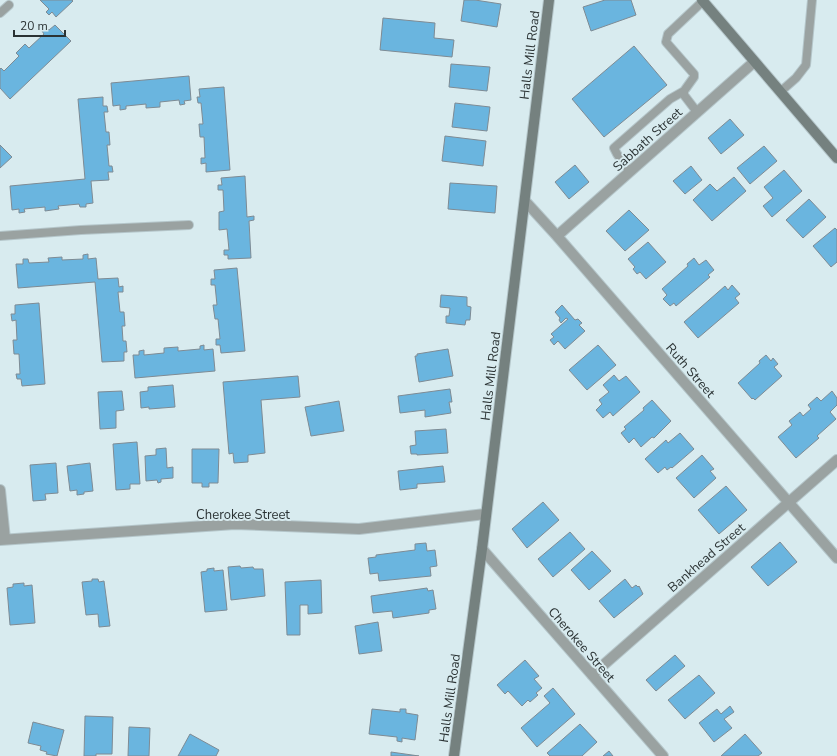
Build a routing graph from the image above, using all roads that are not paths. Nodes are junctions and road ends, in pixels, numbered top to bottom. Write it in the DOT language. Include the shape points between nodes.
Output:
graph roads {
  1 [pos="548,0"];
  2 [pos="702,0"];
  3 [pos="812,0"];
  4 [pos="10,5"];
  5 [pos="0,14"];
  6 [pos="754,62"];
  7 [pos="684,91"];
  8 [pos="780,92"];
  9 [pos="697,112"];
  10 [pos="837,158"];
  11 [pos="630,172"];
  12 [pos="525,201"];
  13 [pos="189,225"];
  14 [pos="0,236"];
  15 [pos="557,236"];
  16 [pos="837,460"];
  17 [pos="0,490"];
  18 [pos="788,502"];
  19 [pos="485,514"];
  20 [pos="2,540"];
  21 [pos="482,549"];
  22 [pos="837,558"];
  23 [pos="592,675"];
  24 [pos="454,756"];
  25 [pos="663,756"];
  1 -- 12 [label="street, Halls Mill Road"];
  2 -- 6 [label="street"];
  2 -- 7 [label="lane" via="666,38 666,42 694,74"];
  3 -- 8 [label="lane" via="806,65"];
  4 -- 5 [label="lane"];
  6 -- 8 [label="street"];
  6 -- 9 [label="street, Sabbath Street"];
  7 -- 9 [label="lane" via="685,98"];
  7 -- 11 [label="lane" via="670,99 614,148"];
  8 -- 10 [label="street"];
  9 -- 11 [label="street, Sabbath Street"];
  11 -- 15 [label="street, Sabbath Street"];
  12 -- 15 [label="street, Ruth Street"];
  12 -- 19 [label="street, Halls Mill Road"];
  13 -- 14 [label="lane"];
  15 -- 18 [label="street, Ruth Street"];
  16 -- 18 [label="street, Bankhead Street"];
  17 -- 20 [label="street"];
  18 -- 22 [label="street, Ruth Street"];
  18 -- 23 [label="street, Bankhead Street"];
  19 -- 20 [label="street, Cherokee Street" via="360,529 235,524"];
  19 -- 21 [label="street, Halls Mill Road"];
  21 -- 23 [label="street, Cherokee Street"];
  21 -- 24 [label="street, Halls Mill Road"];
  23 -- 25 [label="street, Cherokee Street"];
}
